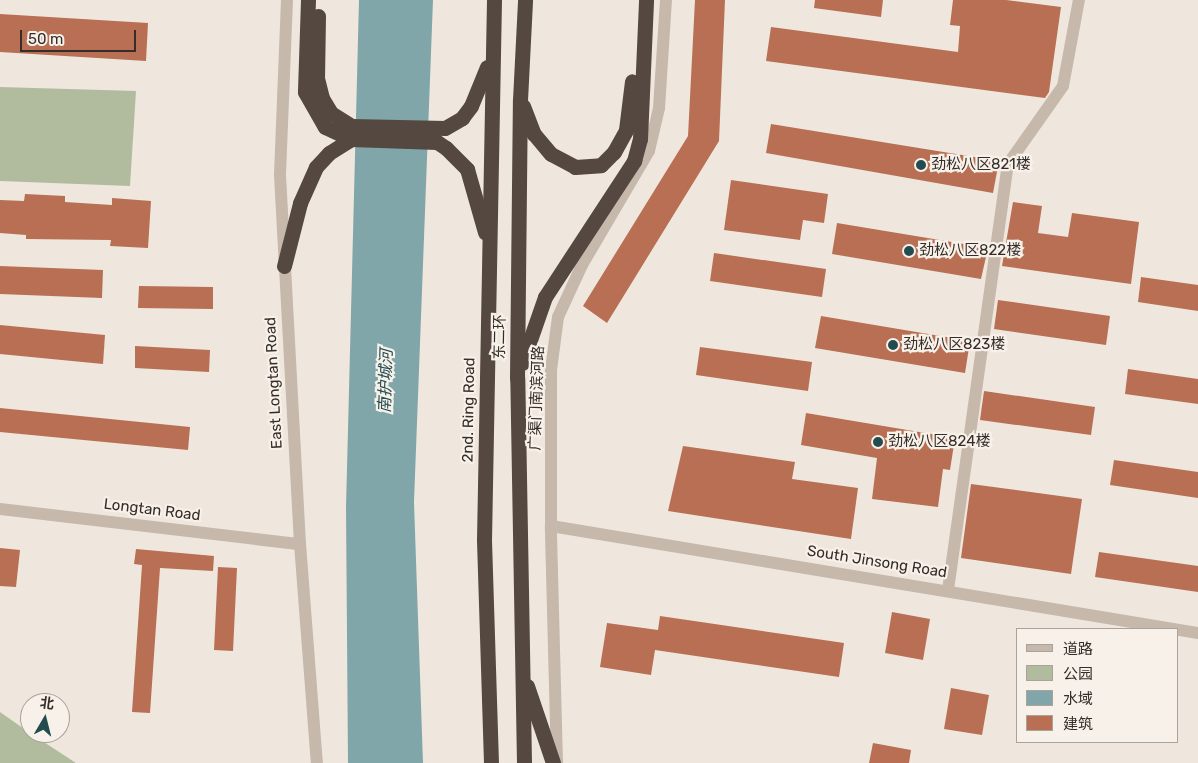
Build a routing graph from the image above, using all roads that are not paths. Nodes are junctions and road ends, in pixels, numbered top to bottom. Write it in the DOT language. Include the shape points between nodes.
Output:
graph roads {
  1 [pos="287,0"];
  2 [pos="308,0"];
  3 [pos="318,0"];
  4 [pos="494,0"];
  5 [pos="525,0"];
  6 [pos="637,0"];
  7 [pos="646,0"];
  8 [pos="666,0"];
  9 [pos="1079,0"];
  10 [pos="491,56"];
  11 [pos="520,100"];
  12 [pos="352,133"];
  13 [pos="437,136"];
  14 [pos="488,241"];
  15 [pos="284,266"];
  16 [pos="517,378"];
  17 [pos="0,509"];
  18 [pos="551,526"];
  19 [pos="300,544"];
  20 [pos="948,590"];
  21 [pos="1169,628"];
  22 [pos="1178,630"];
  23 [pos="1198,633"];
  24 [pos="523,675"];
  25 [pos="317,763"];
  26 [pos="491,763"];
  27 [pos="524,763"];
  28 [pos="553,763"];
  29 [pos="558,763"];
  1 -- 15 [label="street, East Longtan Road" via="280,175"];
  2 -- 12 [label="highway" via="305,92 325,128"];
  3 -- 12 [label="highway" via="317,78 322,98 331,113"];
  4 -- 10 [label="highway"];
  5 -- 11 [label="highway, 东二环"];
  6 -- 11 [label="highway" via="626,130 614,152 601,165 575,167 551,154 534,134"];
  7 -- 16 [label="highway" via="640,139 634,161 545,297"];
  8 -- 18 [label="street, 广渠门南滨河路" via="659,108 649,151 582,265 558,317 551,370"];
  9 -- 20 [label="street" via="1063,86 1008,164"];
  10 -- 13 [label="highway" via="471,106 462,118"];
  10 -- 14 [label="highway, 2nd. Ring Road"];
  11 -- 16 [label="highway, 东二环"];
  12 -- 13 [label="highway"];
  12 -- 15 [label="highway" via="316,167 300,203"];
  13 -- 14 [label="highway" via="468,169"];
  14 -- 26 [label="highway, 2nd. Ring Road" via="484,540"];
  15 -- 19 [label="street, East Longtan Road"];
  16 -- 24 [label="highway, 东二环"];
  17 -- 19 [label="street, Longtan Road"];
  18 -- 20 [label="street, South Jinsong Road"];
  18 -- 29 [label="street, 广渠门南滨河路"];
  19 -- 25 [label="street, East Longtan Road"];
  20 -- 21 [label="street, South Jinsong Road"];
  22 -- 23 [label="street, South Jinsong Road"];
  24 -- 27 [label="highway"];
  24 -- 28 [label="highway"];
}
